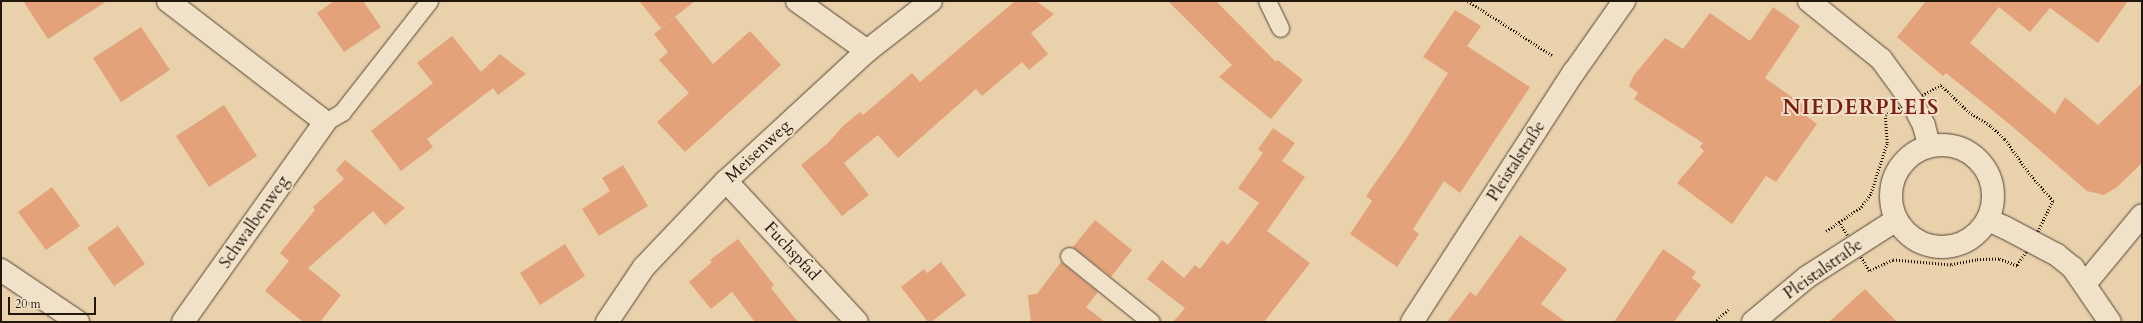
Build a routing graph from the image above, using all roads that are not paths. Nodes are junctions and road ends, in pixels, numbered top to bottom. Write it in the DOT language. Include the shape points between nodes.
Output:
graph roads {
  1 [pos="168,1"];
  2 [pos="430,1"];
  3 [pos="798,1"];
  4 [pos="931,1"];
  5 [pos="1267,1"];
  6 [pos="1624,1"];
  7 [pos="1809,1"];
  8 [pos="1280,28"];
  9 [pos="867,51"];
  10 [pos="325,122"];
  11 [pos="1929,145"];
  12 [pos="726,180"];
  13 [pos="2142,215"];
  14 [pos="1896,220"];
  15 [pos="1988,220"];
  16 [pos="1069,256"];
  17 [pos="1,270"];
  18 [pos="2085,284"];
  19 [pos="78,322"];
  20 [pos="183,322"];
  21 [pos="607,322"];
  22 [pos="857,322"];
  23 [pos="1151,322"];
  24 [pos="1412,322"];
  25 [pos="1753,322"];
  26 [pos="2110,322"];
  1 -- 10 [label="street"];
  2 -- 10 [label="lane, Schwalbenweg" via="342,112"];
  3 -- 9 [label="street"];
  4 -- 9 [label="street, Meisenweg"];
  5 -- 8 [label="lane"];
  6 -- 24 [label="street, Pleistalstraße" via="1574,72"];
  7 -- 11 [label="street" via="1881,59 1911,100 1924,126"];
  9 -- 12 [label="street, Meisenweg"];
  10 -- 20 [label="street, Schwalbenweg"];
  11 -- 14 [label="street" via="1903,162 1895,175 1890,190"];
  11 -- 15 [label="street" via="1946,144 1962,148 1976,157 1987,170 1993,186 1993,204"];
  12 -- 21 [label="street, Meisenweg" via="644,267"];
  12 -- 22 [label="street, Fuchspfad"];
  13 -- 18 [label="street"];
  14 -- 15 [label="street" via="1906,233 1919,242 1934,247 1965,242 1978,233"];
  14 -- 25 [label="street, Pleistalstraße" via="1807,277"];
  15 -- 18 [label="street" via="2057,255 2073,268"];
  16 -- 23 [label="lane"];
  17 -- 19 [label="street"];
  18 -- 26 [label="street"];
}
